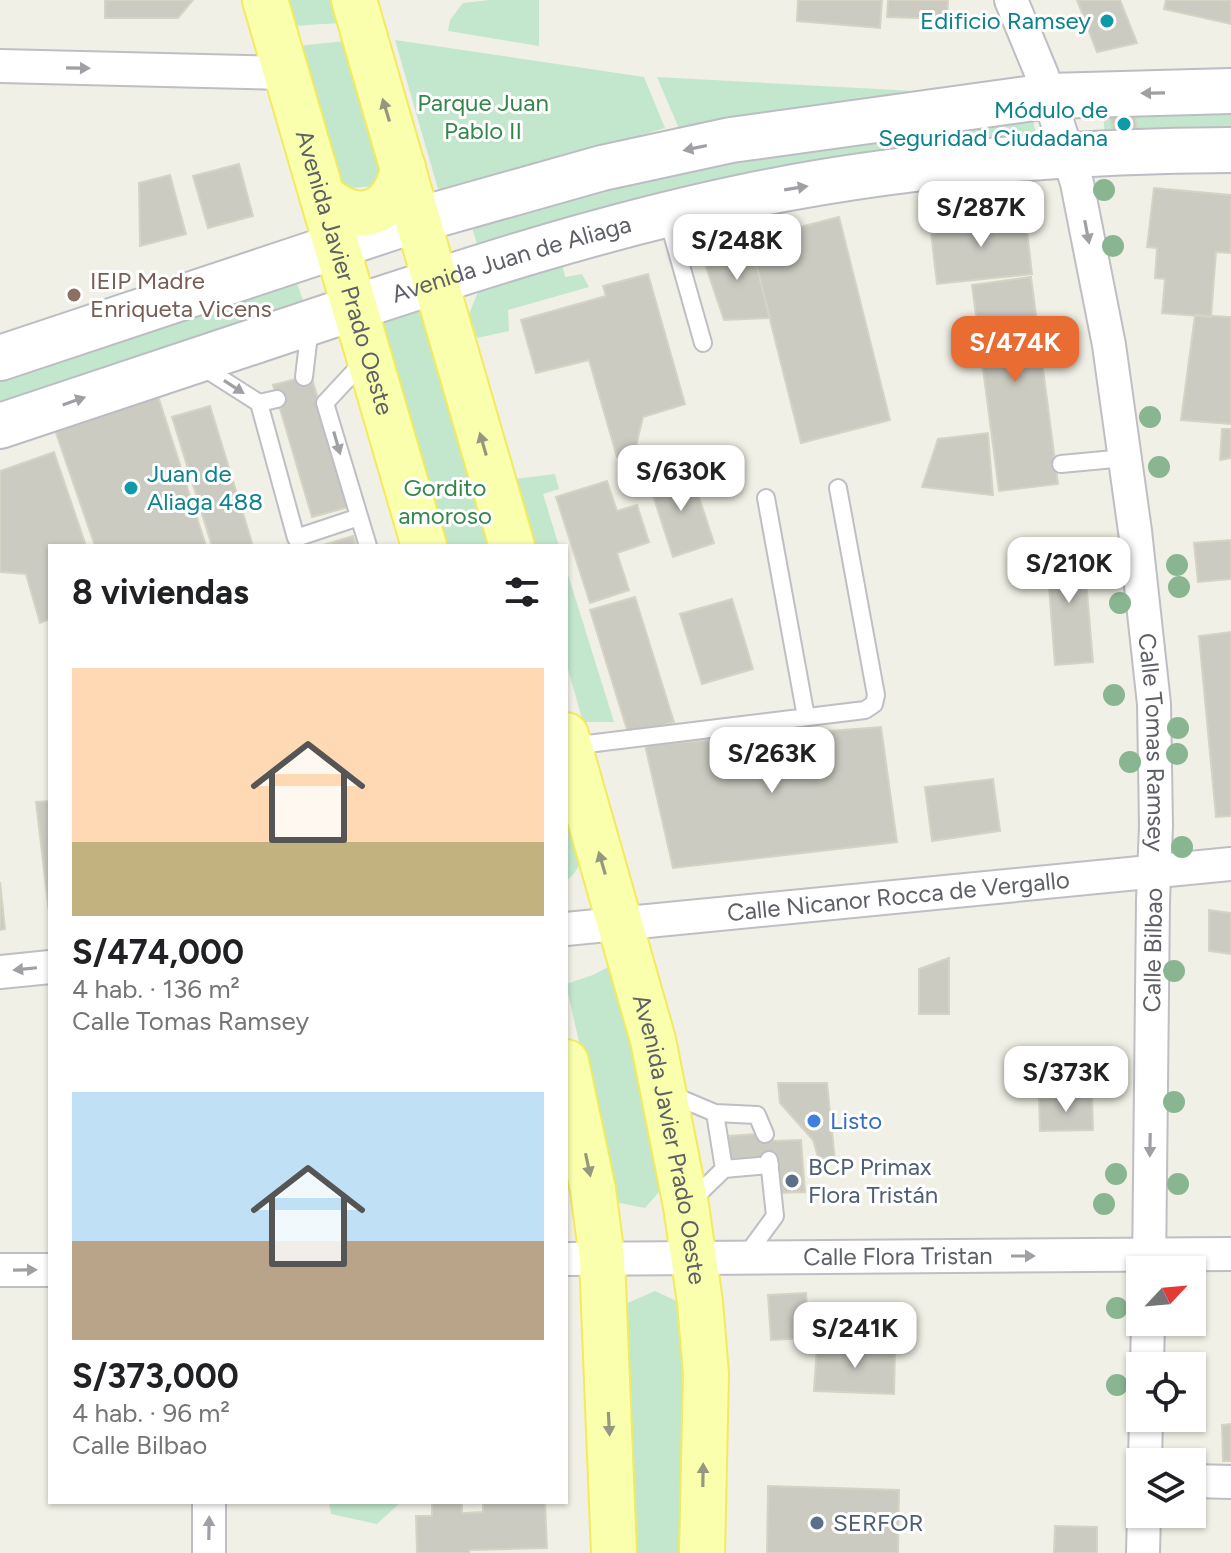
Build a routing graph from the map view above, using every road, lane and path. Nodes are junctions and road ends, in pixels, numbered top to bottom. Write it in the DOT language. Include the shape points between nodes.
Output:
graph roads {
  1 [pos="265,0"];
  2 [pos="354,0"];
  3 [pos="1011,0"];
  4 [pos="0,66"];
  5 [pos="286,73"];
  6 [pos="1231,91"];
  7 [pos="1049,96"];
  8 [pos="1231,150"];
  9 [pos="1070,156"];
  10 [pos="403,167"];
  11 [pos="322,195"];
  12 [pos="667,214"];
  13 [pos="418,220"];
  14 [pos="337,246"];
  15 [pos="436,279"];
  16 [pos="354,307"];
  17 [pos="310,322"];
  18 [pos="703,343"];
  19 [pos="369,356"];
  20 [pos="0,358"];
  21 [pos="193,361"];
  22 [pos="304,377"];
  23 [pos="277,399"];
  24 [pos="259,403"];
  25 [pos="0,426"];
  26 [pos="1125,458"];
  27 [pos="1061,464"];
  28 [pos="838,488"];
  29 [pos="766,498"];
  30 [pos="359,517"];
  31 [pos="367,544"];
  32 [pos="423,544"];
  33 [pos="511,544"];
  34 [pos="806,717"];
  35 [pos="568,741"];
  36 [pos="1231,864"];
  37 [pos="1154,871"];
  38 [pos="621,923"];
  39 [pos="568,929"];
  40 [pos="48,967"];
  41 [pos="0,972"];
  42 [pos="568,1071"];
  43 [pos="663,1090"];
  44 [pos="715,1113"];
  45 [pos="765,1134"];
  46 [pos="724,1169"];
  47 [pos="686,1206"];
  48 [pos="1231,1254"];
  49 [pos="1149,1256"];
  50 [pos="1206,1256"];
  51 [pos="693,1257"];
  52 [pos="745,1257"];
  53 [pos="584,1258"];
  54 [pos="1126,1262"];
  55 [pos="0,1270"];
  56 [pos="48,1270"];
  57 [pos="1206,1481"];
  58 [pos="1231,1482"];
  59 [pos="209,1504"];
  60 [pos="1144,1528"];
  61 [pos="209,1553"];
  62 [pos="614,1553"];
  63 [pos="702,1553"];
  64 [pos="1143,1553"];
  1 -- 5 [label="main road, Avenida Javier Prado Oeste"];
  10 -- 2 [label="main road, one-way"];
  3 -- 7 [label="street, Calle Tomas Ramsey"];
  4 -- 5 [label="street, one-way"];
  5 -- 11 [label="main road, Avenida Javier Prado Oeste"];
  6 -- 7 [label="main road, one-way"];
  7 -- 9 [label="street, Calle Tomas Ramsey"];
  7 -- 13 [label="main road, one-way" via="731,140 602,168"];
  8 -- 9 [label="main road, Avenida Juan de Aliaga"];
  12 -- 9 [label="main road, Avenida Juan de Aliaga, one-way" via="852,178"];
  9 -- 26 [label="street, Calle Tomas Ramsey, one-way" via="1109,345"];
  10 -- 11 [label="main road" via="401,185 374,212 345,212"];
  10 -- 13 [label="main road"];
  11 -- 14 [label="main road, Avenida Javier Prado Oeste"];
  12 -- 15 [label="main road, Avenida Juan de Aliaga"];
  12 -- 18 [label="lane"];
  13 -- 14 [label="main road"];
  13 -- 15 [label="main road"];
  14 -- 16 [label="main road, Avenida Javier Prado Oeste"];
  14 -- 20 [label="main road"];
  15 -- 16 [label="main road, Avenida Juan de Aliaga"];
  33 -- 15 [label="main road, one-way"];
  16 -- 17 [label="main road, Avenida Juan de Aliaga"];
  16 -- 19 [label="main road, Avenida Javier Prado Oeste"];
  17 -- 21 [label="main road, Avenida Juan de Aliaga"];
  17 -- 22 [label="lane"];
  19 -- 30 [label="lane, one-way" via="321,401"];
  19 -- 32 [label="main road, Avenida Javier Prado Oeste"];
  21 -- 24 [label="lane, one-way"];
  25 -- 21 [label="main road, Avenida Juan de Aliaga, one-way"];
  23 -- 24 [label="lane"];
  24 -- 30 [label="lane" via="296,538"];
  26 -- 27 [label="lane"];
  26 -- 37 [label="street, Calle Tomas Ramsey" via="1154,704"];
  28 -- 34 [label="lane" via="876,695 865,710"];
  29 -- 34 [label="lane"];
  30 -- 31 [label="lane"];
  34 -- 35 [label="lane"];
  38 -- 35 [label="main road, Avenida Javier Prado Oeste, one-way"];
  36 -- 37 [label="street, Calle Nicanor Rocca de Vergallo"];
  37 -- 38 [label="street, Calle Nicanor Rocca de Vergallo"];
  37 -- 49 [label="street, Calle Bilbao, one-way"];
  38 -- 39 [label="street, Calle Nicanor Rocca de Vergallo"];
  38 -- 43 [label="main road, Avenida Javier Prado Oeste"];
  40 -- 41 [label="street, one-way"];
  42 -- 53 [label="main road, one-way" via="593,1190"];
  43 -- 44 [label="lane"];
  43 -- 47 [label="main road, Avenida Javier Prado Oeste"];
  44 -- 45 [label="lane" via="757,1115"];
  44 -- 46 [label="lane"];
  46 -- 47 [label="lane"];
  46 -- 52 [label="lane" via="769,1162 775,1216"];
  47 -- 51 [label="main road, Avenida Javier Prado Oeste"];
  48 -- 50 [label="street, Calle Flora Tristan"];
  51 -- 52 [label="street, Calle Flora Tristan"];
  51 -- 53 [label="street, Calle Flora Tristan"];
  63 -- 51 [label="main road, Avenida Javier Prado Oeste, one-way" via="706,1374"];
  52 -- 54 [label="street, Calle Flora Tristan, one-way"];
  53 -- 62 [label="main road, one-way"];
  55 -- 56 [label="street, one-way"];
  57 -- 58 [label="street"];
  61 -- 59 [label="street, one-way"];
  60 -- 64 [label="street"];
}
